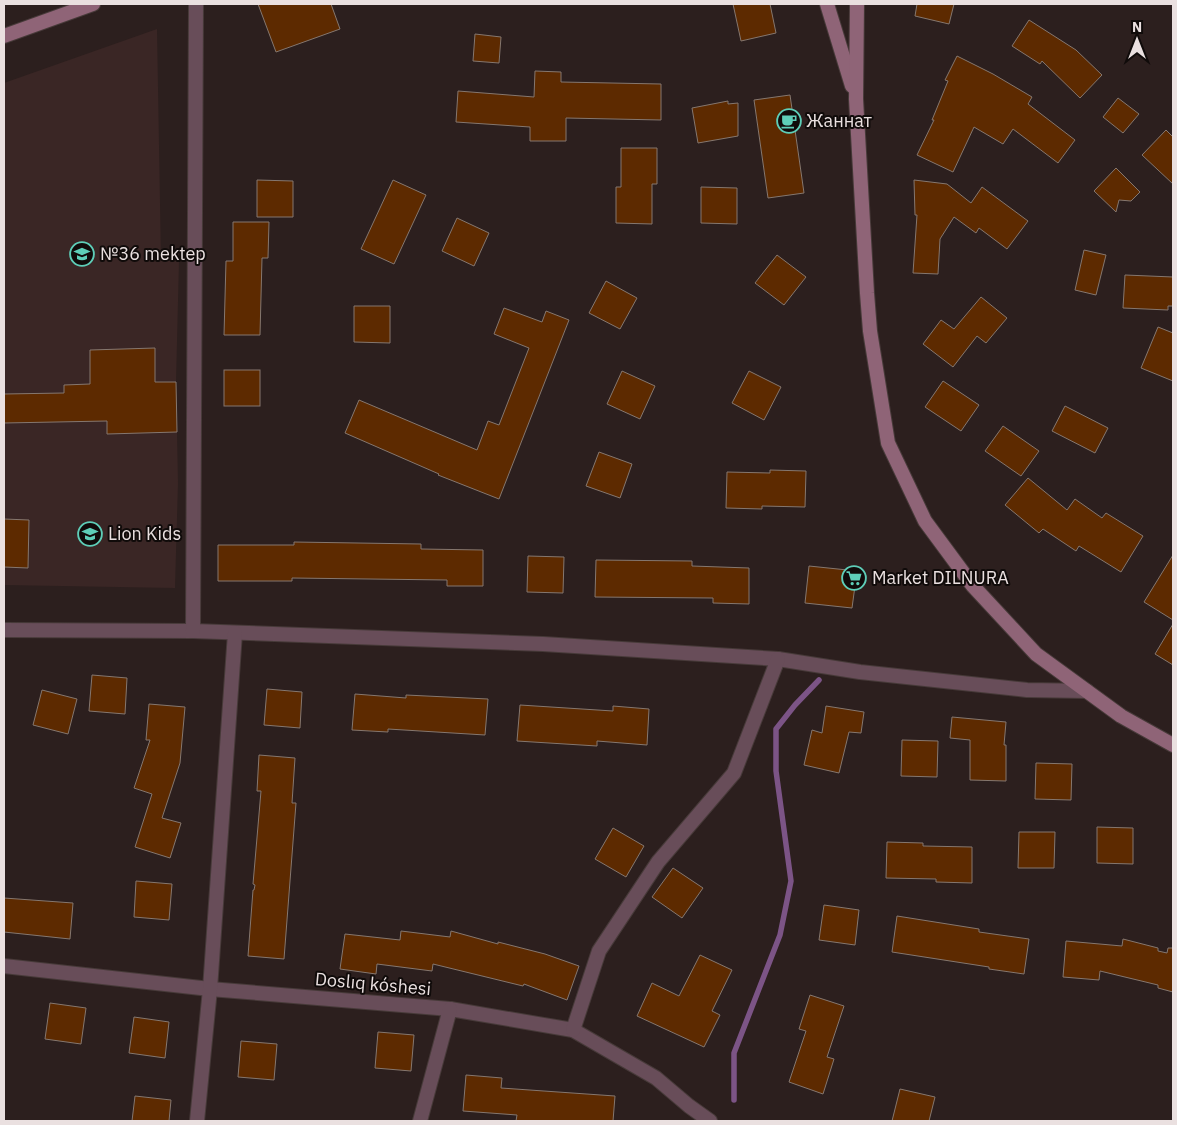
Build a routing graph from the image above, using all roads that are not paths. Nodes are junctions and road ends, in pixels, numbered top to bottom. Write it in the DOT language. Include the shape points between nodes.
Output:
graph roads {
  1 [pos="93,4"];
  2 [pos="196,4"];
  3 [pos="827,4"];
  4 [pos="857,4"];
  5 [pos="4,36"];
  6 [pos="856,99"];
  7 [pos="4,630"];
  8 [pos="192,631"];
  9 [pos="235,633"];
  10 [pos="778,660"];
  11 [pos="1087,691"];
  12 [pos="1173,745"];
  13 [pos="4,966"];
  14 [pos="210,989"];
  15 [pos="450,1009"];
  16 [pos="573,1030"];
  17 [pos="197,1121"];
  18 [pos="420,1121"];
  19 [pos="710,1121"];
  1 -- 5 [label="main road"];
  2 -- 8 [label="street"];
  3 -- 6 [label="main road"];
  4 -- 6 [label="main road"];
  6 -- 11 [label="main road" via="870,331 888,443 925,521 973,586 1036,654"];
  7 -- 8 [label="street"];
  8 -- 9 [label="street"];
  9 -- 10 [label="street" via="543,644"];
  9 -- 14 [label="street"];
  10 -- 11 [label="street" via="978,685"];
  10 -- 16 [label="street" via="734,773 658,862 599,950"];
  11 -- 12 [label="main road" via="1121,716"];
  13 -- 14 [label="street, Doslıq kóshesi"];
  14 -- 15 [label="street, Doslıq kóshesi"];
  14 -- 17 [label="street"];
  15 -- 16 [label="street, Doslıq kóshesi"];
  15 -- 18 [label="street"];
  16 -- 19 [label="street, Doslıq kóshesi" via="656,1078"];
}
